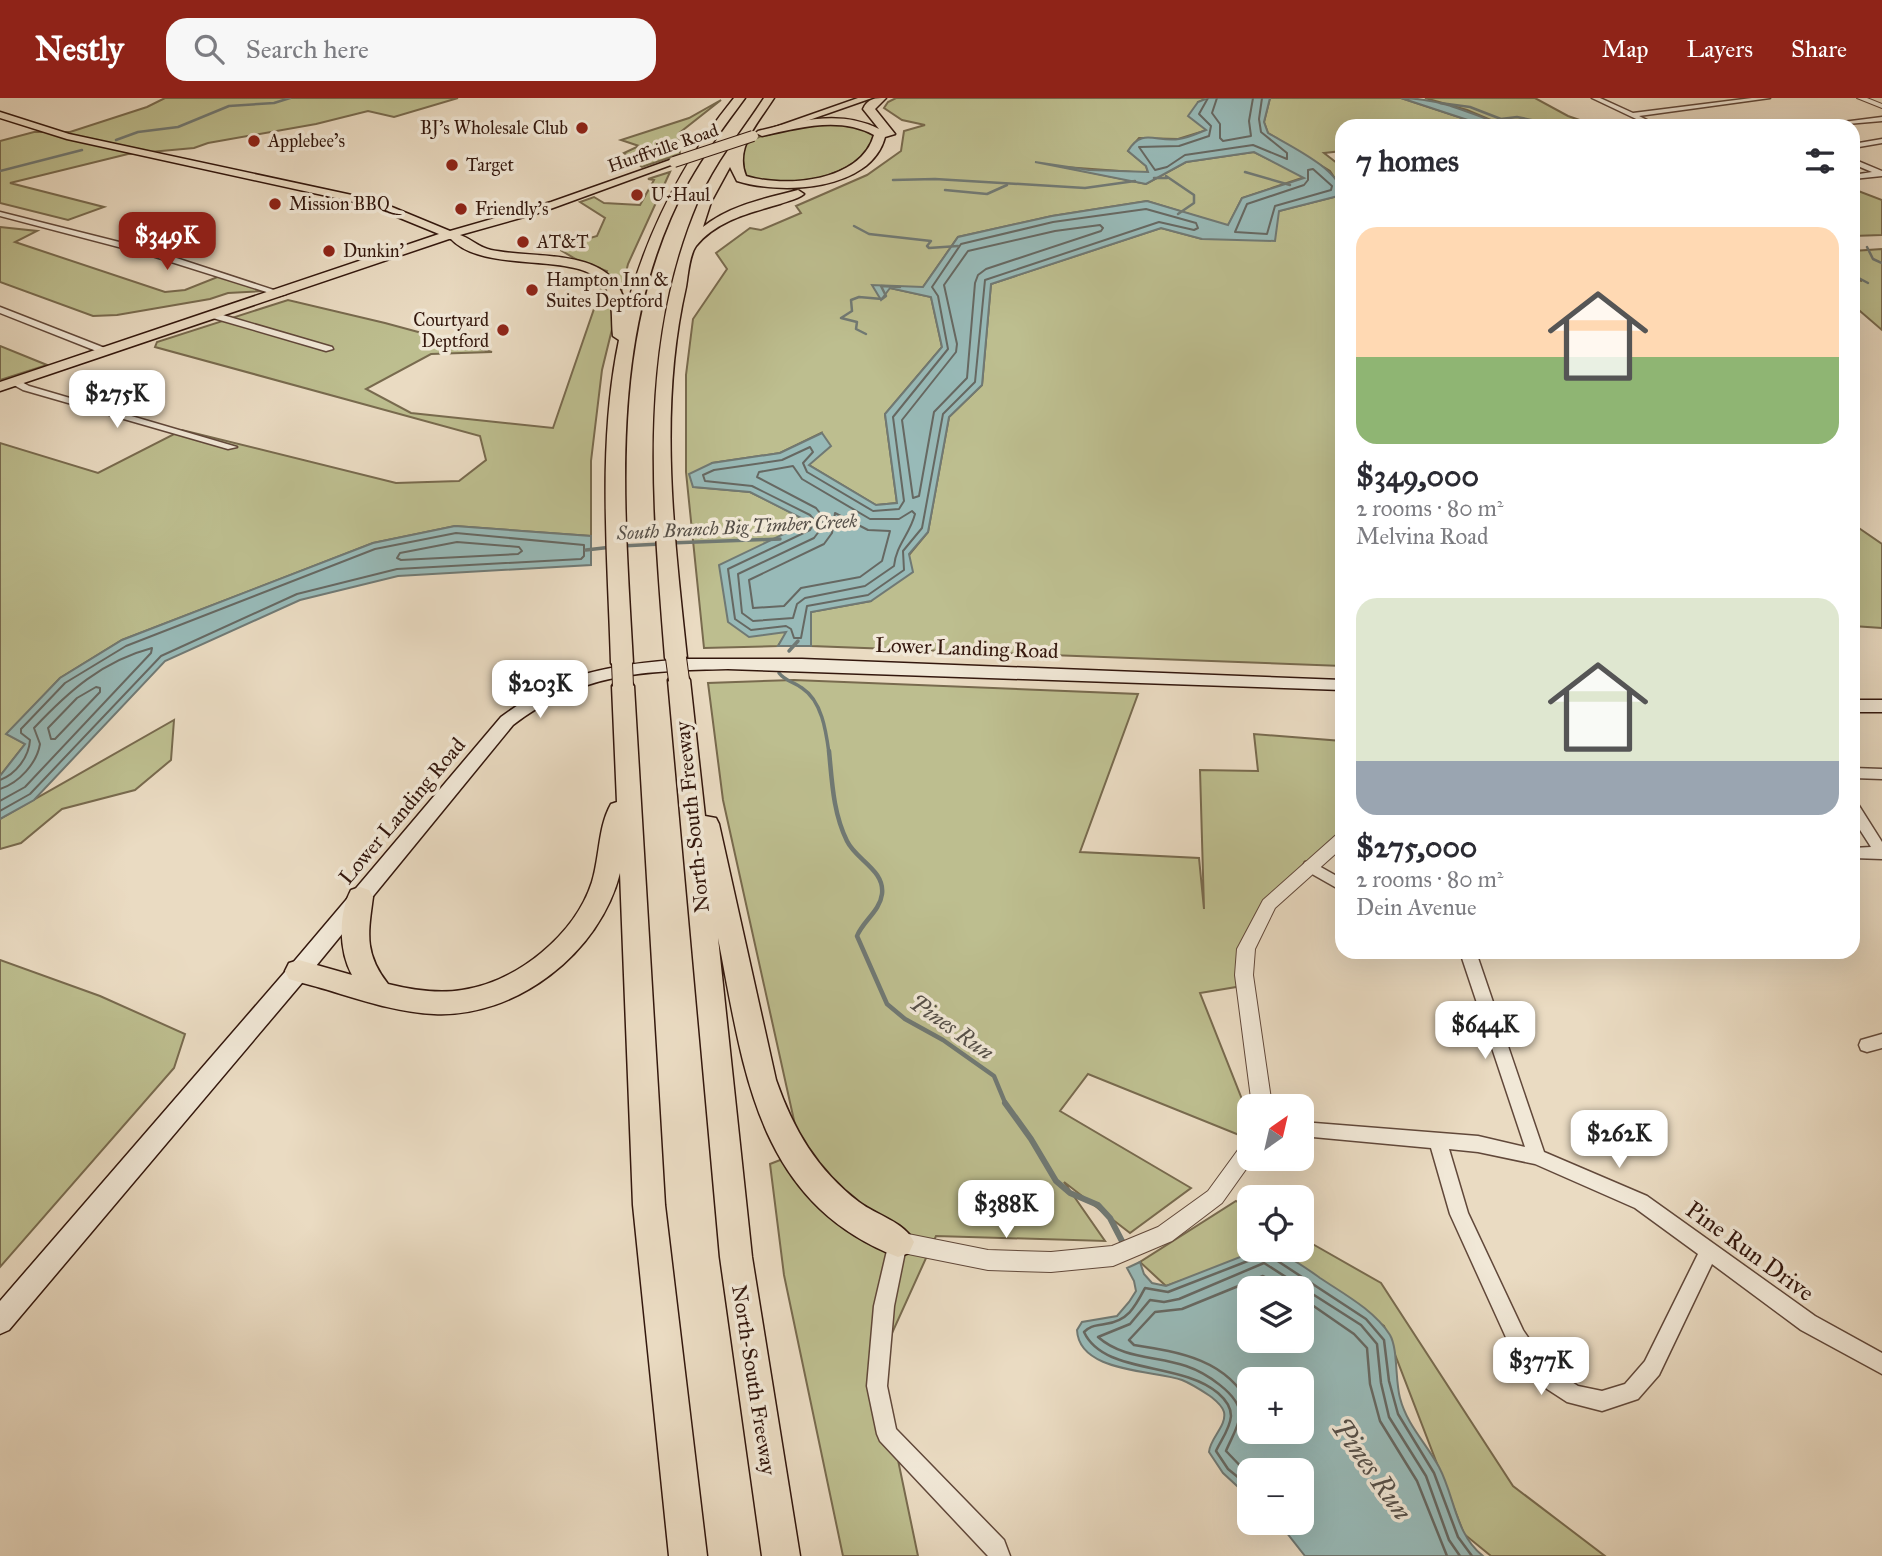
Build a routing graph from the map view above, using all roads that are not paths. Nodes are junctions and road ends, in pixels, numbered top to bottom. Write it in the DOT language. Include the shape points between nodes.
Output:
graph roads {
  1 [pos="740,98"];
  2 [pos="769,98"];
  3 [pos="867,98"];
  4 [pos="881,98"];
  5 [pos="1595,98"];
  6 [pos="1767,98"];
  7 [pos="1861,98"];
  8 [pos="1882,106"];
  9 [pos="828,111"];
  10 [pos="0,115"];
  11 [pos="1632,115"];
  12 [pos="1641,119"];
  13 [pos="1882,119"];
  14 [pos="1860,122"];
  15 [pos="886,130"];
  16 [pos="757,135"];
  17 [pos="1882,141"];
  18 [pos="739,143"];
  19 [pos="1860,145"];
  20 [pos="1860,165"];
  21 [pos="1880,173"];
  22 [pos="1860,176"];
  23 [pos="0,214"];
  24 [pos="454,237"];
  25 [pos="690,246"];
  26 [pos="282,293"];
  27 [pos="0,310"];
  28 [pos="216,316"];
  29 [pos="625,347"];
  30 [pos="329,349"];
  31 [pos="107,352"];
  32 [pos="15,382"];
  33 [pos="0,387"];
  34 [pos="232,447"];
  35 [pos="1335,685"];
  36 [pos="1860,705"];
  37 [pos="1882,706"];
  38 [pos="688,764"];
  39 [pos="1860,773"];
  40 [pos="1882,774"];
  41 [pos="628,790"];
  42 [pos="1860,818"];
  43 [pos="1335,845"];
  44 [pos="1860,853"];
  45 [pos="1881,853"];
  46 [pos="1310,866"];
  47 [pos="1335,882"];
  48 [pos="360,897"];
  49 [pos="1470,959"];
  50 [pos="299,971"];
  51 [pos="379,991"];
  52 [pos="1260,1094"];
  53 [pos="1314,1130"];
  54 [pos="1438,1141"];
  55 [pos="1537,1157"];
  56 [pos="1237,1167"];
  57 [pos="898,1242"];
  58 [pos="1709,1251"];
  59 [pos="0,1321"];
  60 [pos="1882,1364"];
  61 [pos="688,1556"];
  62 [pos="781,1556"];
  63 [pos="999,1556"];
  1 -- 29 [label="highway" via="692,166 666,215"];
  2 -- 18 [label="highway, North-South Freeway"];
  3 -- 9 [label="main road, Hurffville Road"];
  4 -- 15 [label="highway" via="869,109"];
  5 -- 11 [label="street"];
  6 -- 11 [label="street"];
  7 -- 8 [label="street"];
  9 -- 15 [label="highway"];
  9 -- 16 [label="main road, Hurffville Road"];
  10 -- 24 [label="main road" via="67,136 371,202"];
  11 -- 12 [label="street"];
  13 -- 14 [label="street"];
  15 -- 25 [label="highway" via="888,146 857,171 819,188 732,214"];
  16 -- 18 [label="highway" via="799,125 844,122 872,128 880,134 880,141 869,156 846,171 810,184 775,186 741,178 735,164"];
  16 -- 24 [label="main road, Hurffville Road, bridge"];
  17 -- 19 [label="street"];
  18 -- 25 [label="highway, North-South Freeway" via="705,201"];
  20 -- 21 [label="street"];
  21 -- 22 [label="street"];
  23 -- 26 [label="street" via="163,256"];
  24 -- 26 [label="main road, Hurffville Road"];
  24 -- 29 [label="highway" via="462,245 485,252 602,274 615,292"];
  25 -- 38 [label="highway, North-South Freeway" via="672,304 660,446"];
  26 -- 28 [label="main road, Hurffville Road"];
  27 -- 31 [label="street"];
  28 -- 30 [label="street"];
  28 -- 31 [label="main road, Hurffville Road"];
  29 -- 41 [label="highway, bridge" via="616,525"];
  31 -- 32 [label="main road, Hurffville Road"];
  32 -- 33 [label="main road, Hurffville Road"];
  32 -- 34 [label="street"];
  35 -- 48 [label="main road, Lower Landing Road" via="802,664 714,664 589,678 557,688 515,714"];
  36 -- 37 [label="main road"];
  38 -- 57 [label="highway" via="709,832 734,962 774,1119 799,1162 835,1204"];
  38 -- 62 [label="highway, North-South Freeway" via="736,1257"];
  39 -- 40 [label="street"];
  41 -- 51 [label="highway" via="614,824 603,890 582,927 549,962 510,987 463,1001 422,1001"];
  41 -- 61 [label="highway" via="649,1205"];
  42 -- 45 [label="street"];
  43 -- 46 [label="street"];
  44 -- 45 [label="street"];
  46 -- 47 [label="street"];
  46 -- 52 [label="street" via="1269,904 1246,949 1244,975"];
  48 -- 50 [label="main road, Lower Landing Road"];
  48 -- 51 [label="highway" via="355,950 365,975"];
  49 -- 55 [label="street"];
  50 -- 51 [label="highway"];
  50 -- 59 [label="main road, Lower Landing Road"];
  53 -- 54 [label="street, Pine Run Drive"];
  54 -- 55 [label="street, Pine Run Drive" via="1498,1147"];
  54 -- 58 [label="street" via="1459,1214 1516,1337 1531,1360 1574,1395 1602,1401 1631,1392 1652,1368"];
  55 -- 58 [label="street, Pine Run Drive" via="1642,1202"];
  56 -- 57 [label="street" via="1215,1197 1165,1234 1112,1255 1051,1262 988,1260"];
  57 -- 63 [label="street" via="884,1306 877,1386 887,1434"];
  58 -- 60 [label="street, Pine Run Drive" via="1808,1323"];
}
